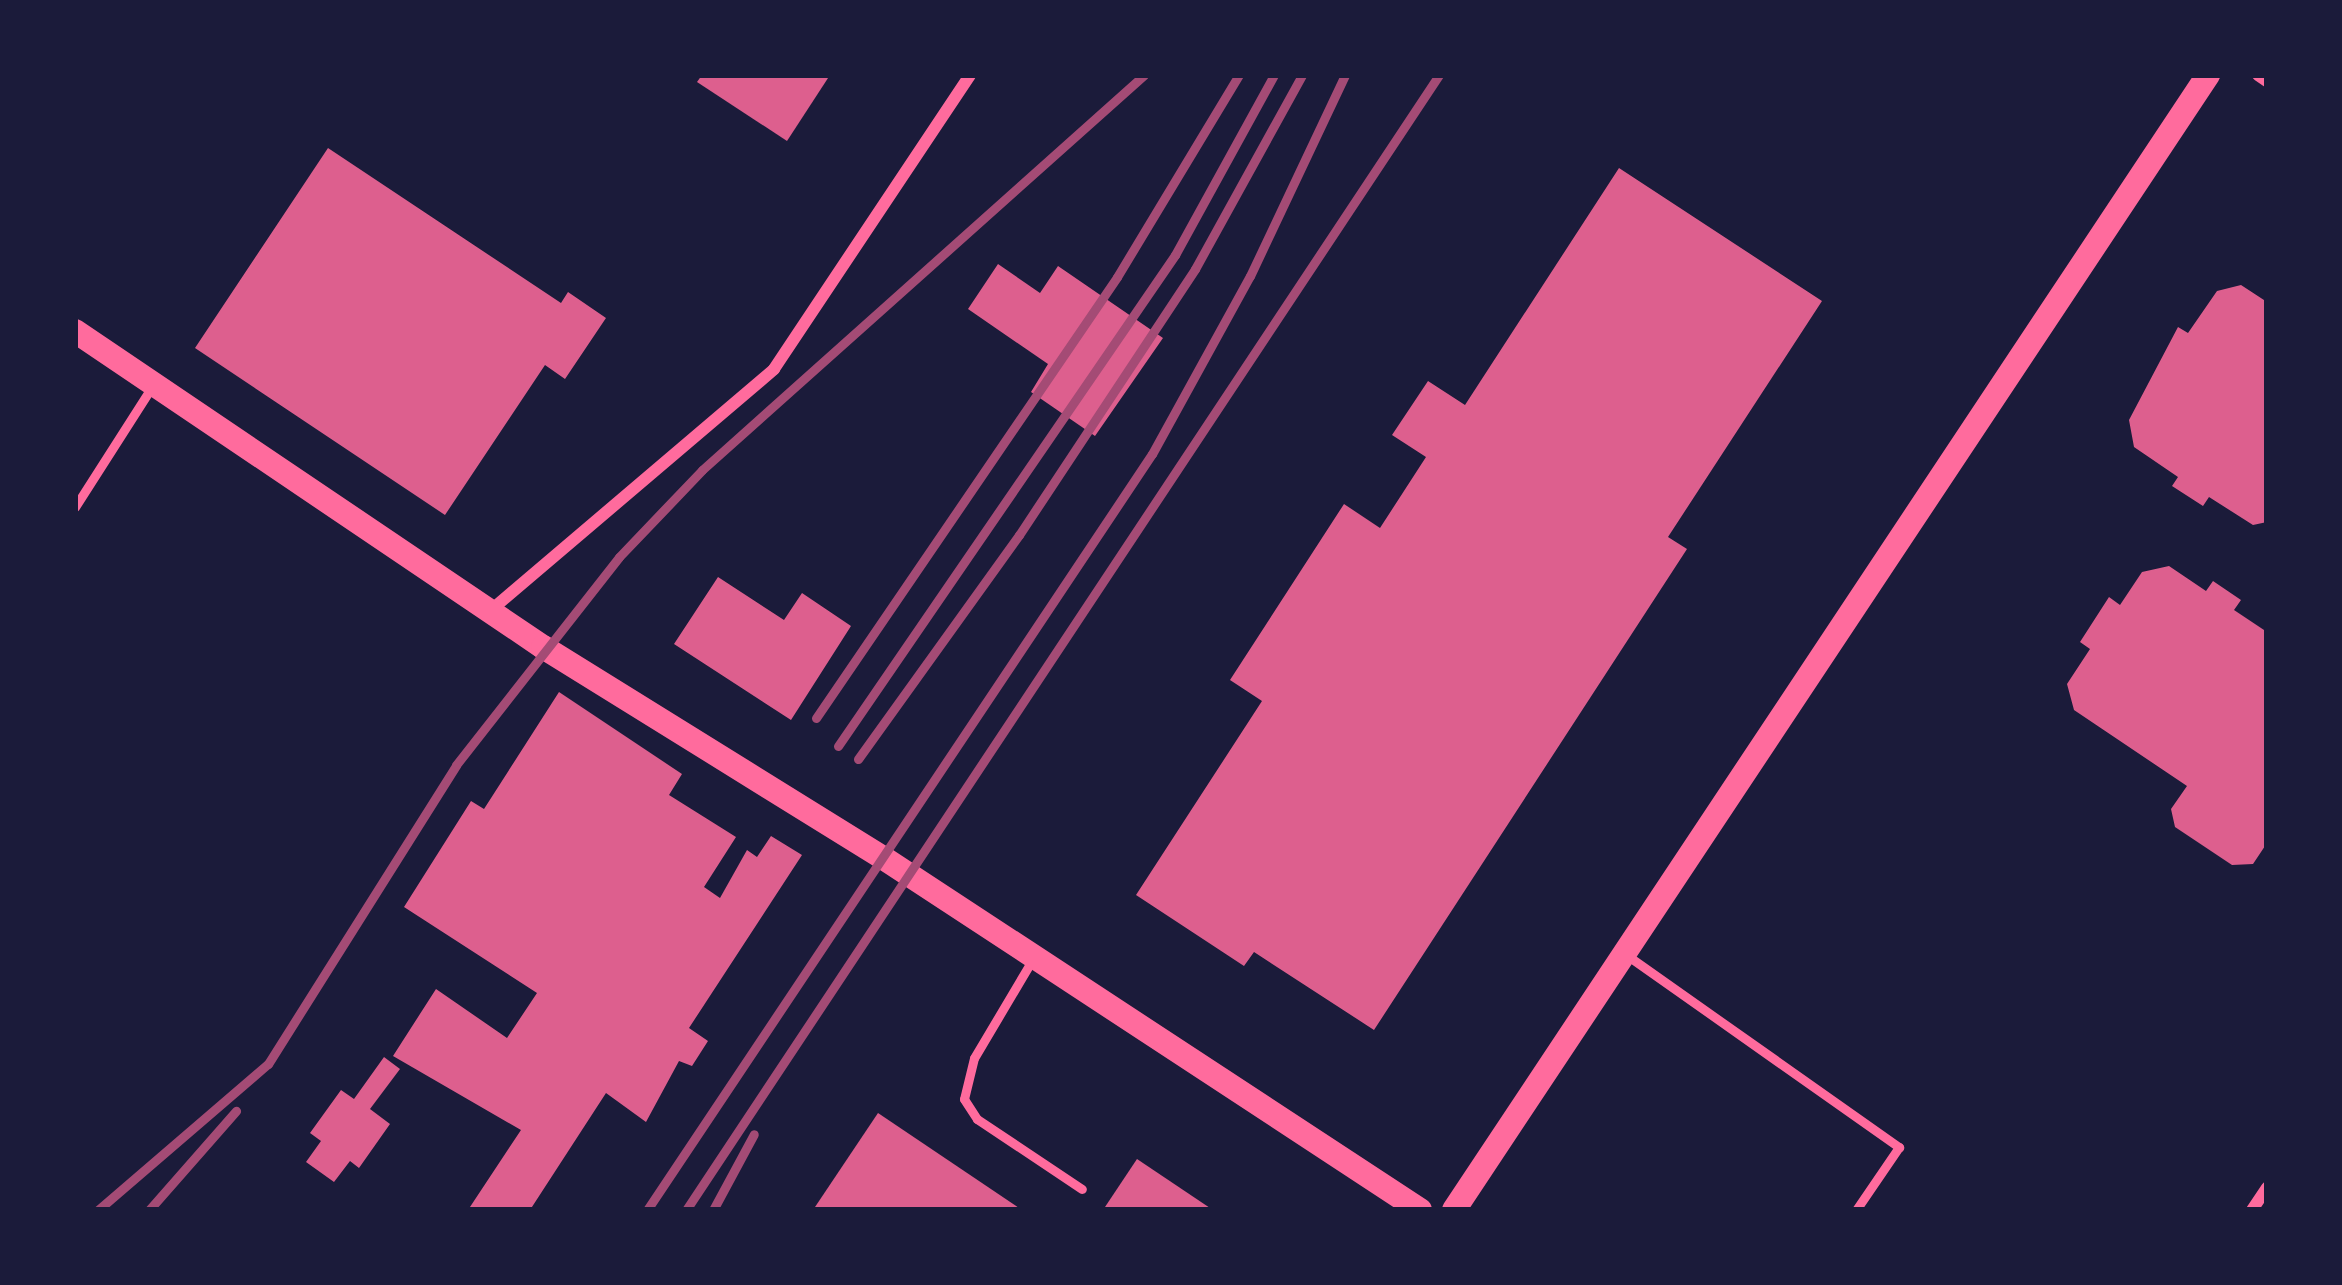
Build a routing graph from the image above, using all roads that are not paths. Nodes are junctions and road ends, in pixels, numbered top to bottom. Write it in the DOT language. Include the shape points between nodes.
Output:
graph roads {
  1 [pos="970,75"];
  2 [pos="2208,75"];
  3 [pos="2258,75"];
  4 [pos="2267,81"];
  5 [pos="75,331"];
  6 [pos="154,384"];
  7 [pos="75,507"];
  8 [pos="490,611"];
  9 [pos="1621,952"];
  10 [pos="1034,958"];
  11 [pos="2267,1188"];
  12 [pos="1082,1189"];
  13 [pos="1420,1210"];
  14 [pos="1454,1210"];
  15 [pos="1856,1210"];
  16 [pos="2252,1210"];
  1 -- 8 [label="street" via="774,369"];
  2 -- 9 [label="main road"];
  3 -- 4 [label="street"];
  5 -- 6 [label="main road"];
  6 -- 7 [label="lane"];
  6 -- 8 [label="main road"];
  8 -- 10 [label="main road"];
  9 -- 14 [label="main road"];
  9 -- 15 [label="lane" via="1900,1147"];
  10 -- 12 [label="lane" via="974,1058 964,1099 976,1119"];
  10 -- 13 [label="main road"];
  11 -- 16 [label="street"];
}
